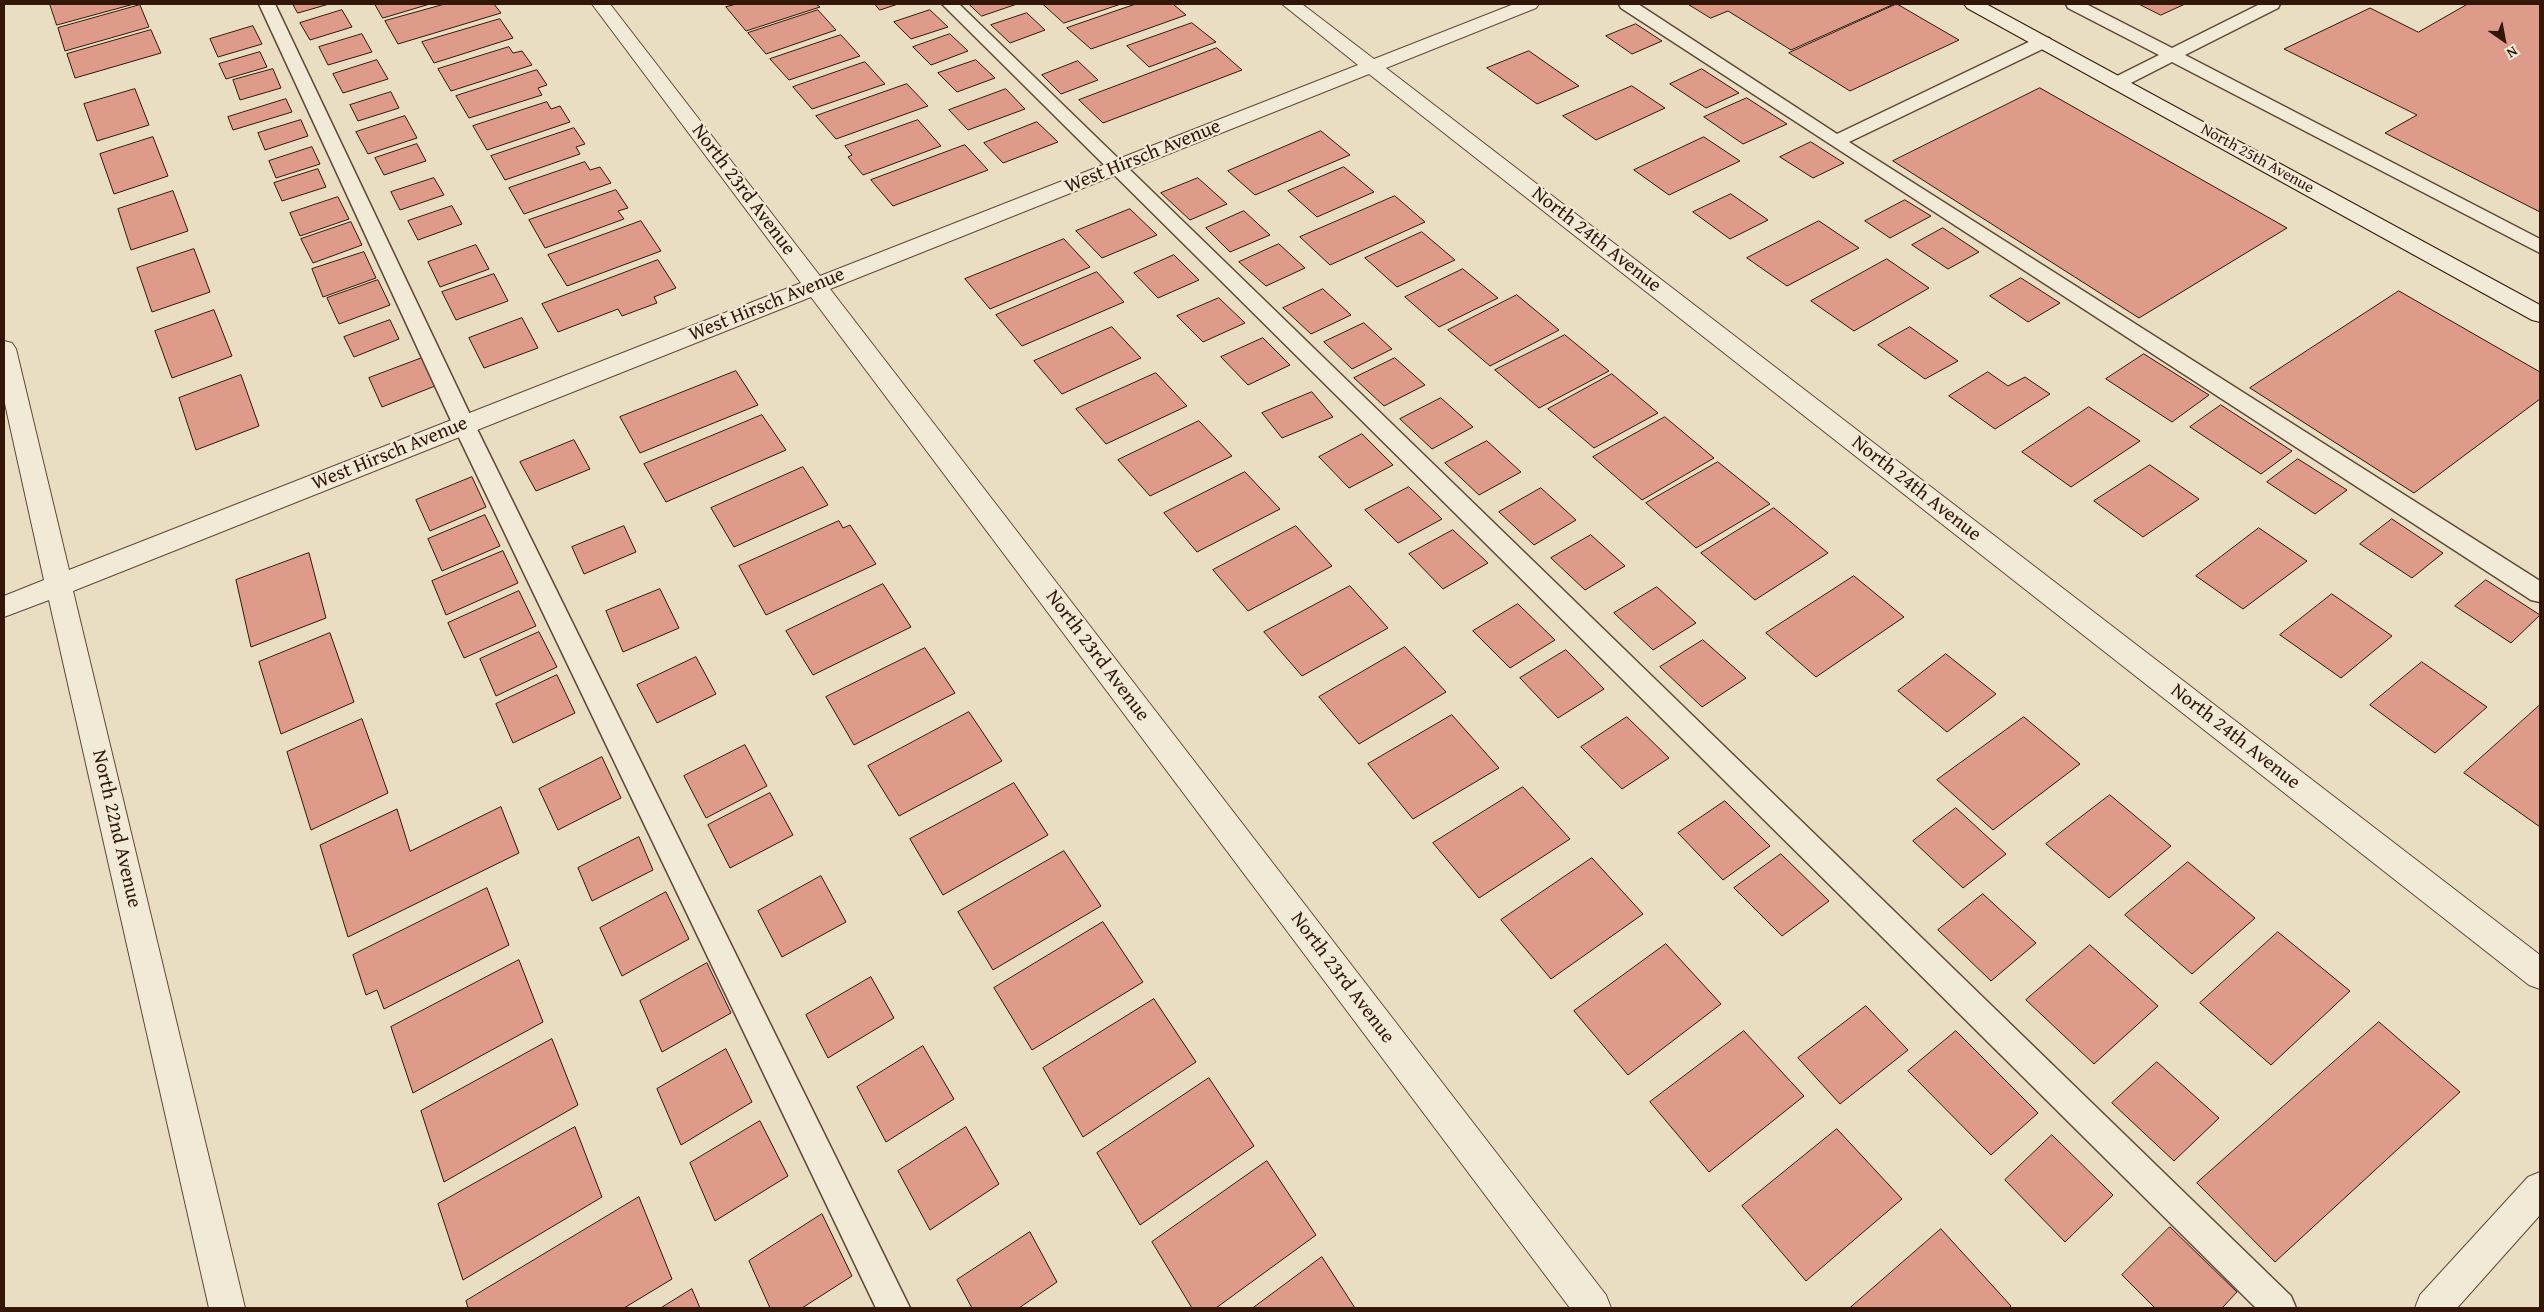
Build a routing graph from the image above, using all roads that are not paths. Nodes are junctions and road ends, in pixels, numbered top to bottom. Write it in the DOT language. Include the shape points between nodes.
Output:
graph roads {
  1 [pos="267,4"];
  2 [pos="601,4"];
  3 [pos="950,4"];
  4 [pos="1291,4"];
  5 [pos="1530,4"];
  6 [pos="1627,4"];
  7 [pos="1973,4"];
  8 [pos="2074,4"];
  9 [pos="2272,4"];
  10 [pos="2043,42"];
  11 [pos="2170,55"];
  12 [pos="1372,66"];
  13 [pos="2117,83"];
  14 [pos="1836,141"];
  15 [pos="1118,167"];
  16 [pos="2540,248"];
  17 [pos="816,286"];
  18 [pos="2540,315"];
  19 [pos="4,350"];
  20 [pos="464,425"];
  21 [pos="59,585"];
  22 [pos="2540,593"];
  23 [pos="4,607"];
  24 [pos="2540,974"];
  25 [pos="2540,1189"];
  26 [pos="227,1308"];
  27 [pos="893,1308"];
  28 [pos="1593,1308"];
  29 [pos="2279,1308"];
  30 [pos="2433,1308"];
  1 -- 20 [label="lane"];
  2 -- 17 [label="street, North 23rd Avenue"];
  3 -- 15 [label="lane"];
  4 -- 12 [label="street, North 24th Avenue"];
  5 -- 12 [label="street, West Hirsch Avenue"];
  6 -- 14 [label="lane"];
  7 -- 10 [label="street, North 25th Avenue"];
  8 -- 11 [label="lane"];
  9 -- 11 [label="lane"];
  10 -- 13 [label="street, North 25th Avenue"];
  10 -- 14 [label="lane"];
  11 -- 13 [label="lane"];
  11 -- 16 [label="lane"];
  12 -- 15 [label="street, West Hirsch Avenue"];
  12 -- 24 [label="street, North 24th Avenue"];
  13 -- 18 [label="street, North 25th Avenue"];
  14 -- 22 [label="lane"];
  15 -- 17 [label="street, West Hirsch Avenue"];
  15 -- 29 [label="lane"];
  17 -- 20 [label="street, West Hirsch Avenue"];
  17 -- 28 [label="street, North 23rd Avenue"];
  19 -- 21 [label="street, North 22nd Avenue"];
  20 -- 21 [label="street, West Hirsch Avenue"];
  20 -- 27 [label="lane"];
  21 -- 23 [label="street, West Hirsch Avenue"];
  21 -- 26 [label="street, North 22nd Avenue"];
  25 -- 30 [label="street"];
}
